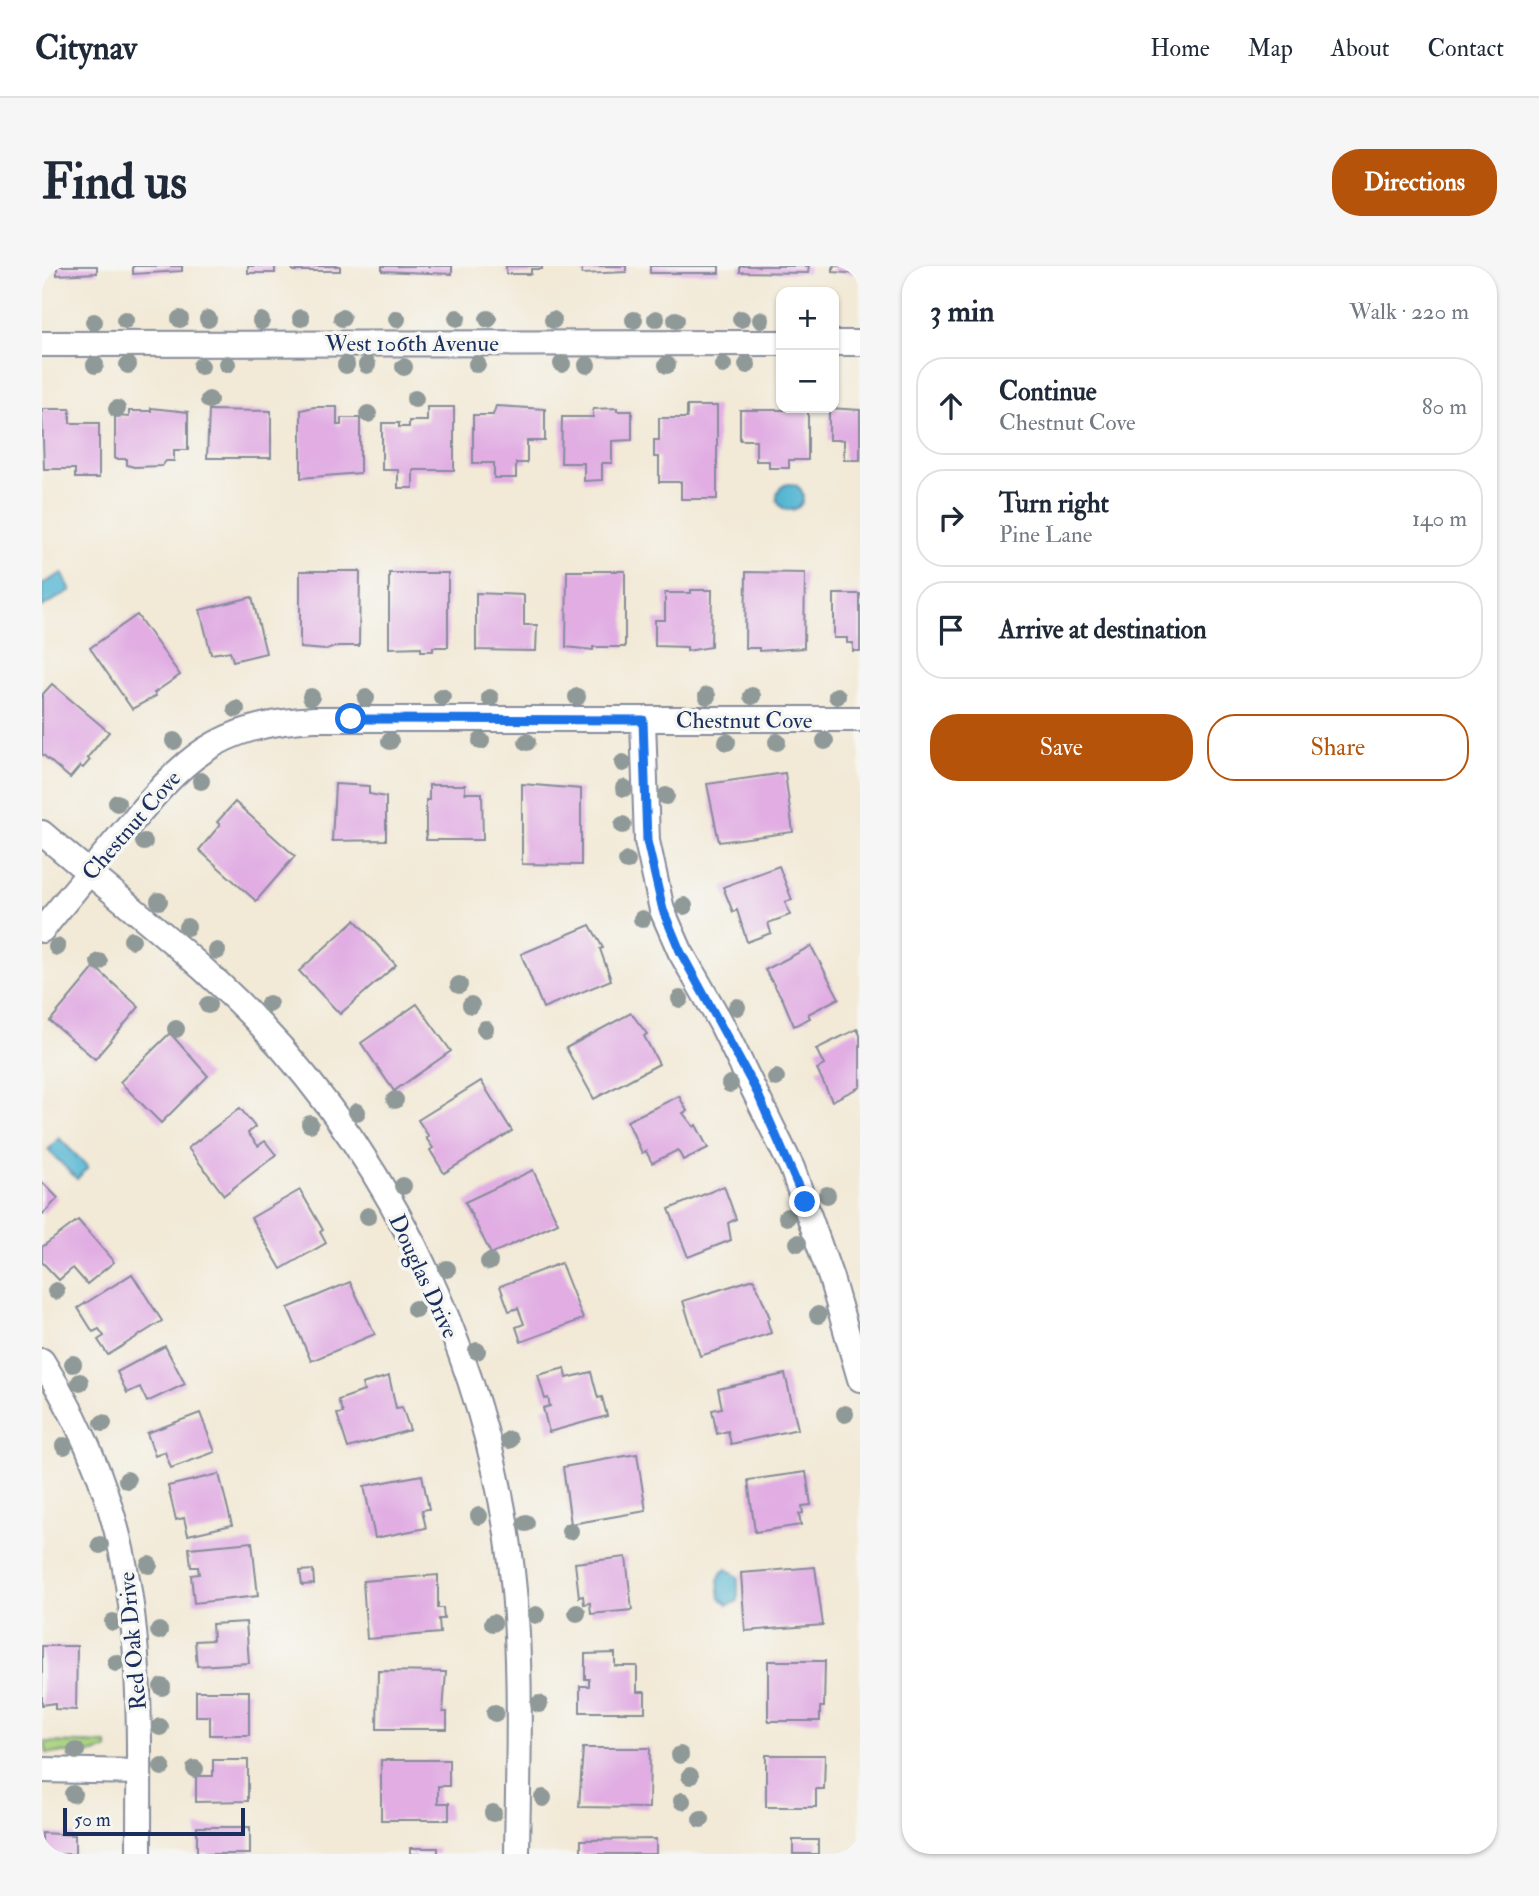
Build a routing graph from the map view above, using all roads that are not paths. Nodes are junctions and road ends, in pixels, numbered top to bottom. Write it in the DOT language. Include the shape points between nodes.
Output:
graph roads {
  1 [pos="776,343"];
  2 [pos="839,343"];
  3 [pos="860,343"];
  4 [pos="42,344"];
  5 [pos="860,719"];
  6 [pos="643,720"];
  7 [pos="42,833"];
  8 [pos="89,873"];
  9 [pos="42,930"];
  10 [pos="42,1362"];
  11 [pos="860,1379"];
  12 [pos="42,1770"];
  13 [pos="139,1772"];
  14 [pos="139,1854"];
  15 [pos="517,1854"];
  1 -- 4 [label="street, West 106th Avenue"];
  2 -- 3 [label="street"];
  5 -- 6 [label="street, Chestnut Cove"];
  6 -- 8 [label="street, Chestnut Cove" via="314,719 258,726 227,737 183,765"];
  6 -- 11 [label="street" via="647,841 663,910 792,1168"];
  7 -- 8 [label="street, Douglas Drive"];
  8 -- 9 [label="street, Chestnut Cove"];
  8 -- 15 [label="street, Douglas Drive" via="205,970 297,1069 376,1179 439,1300 476,1402 505,1520 516,1617"];
  10 -- 13 [label="street, Red Oak Drive" via="99,1474 123,1550 138,1650"];
  12 -- 13 [label="street"];
  13 -- 14 [label="street, Red Oak Drive"];
}
